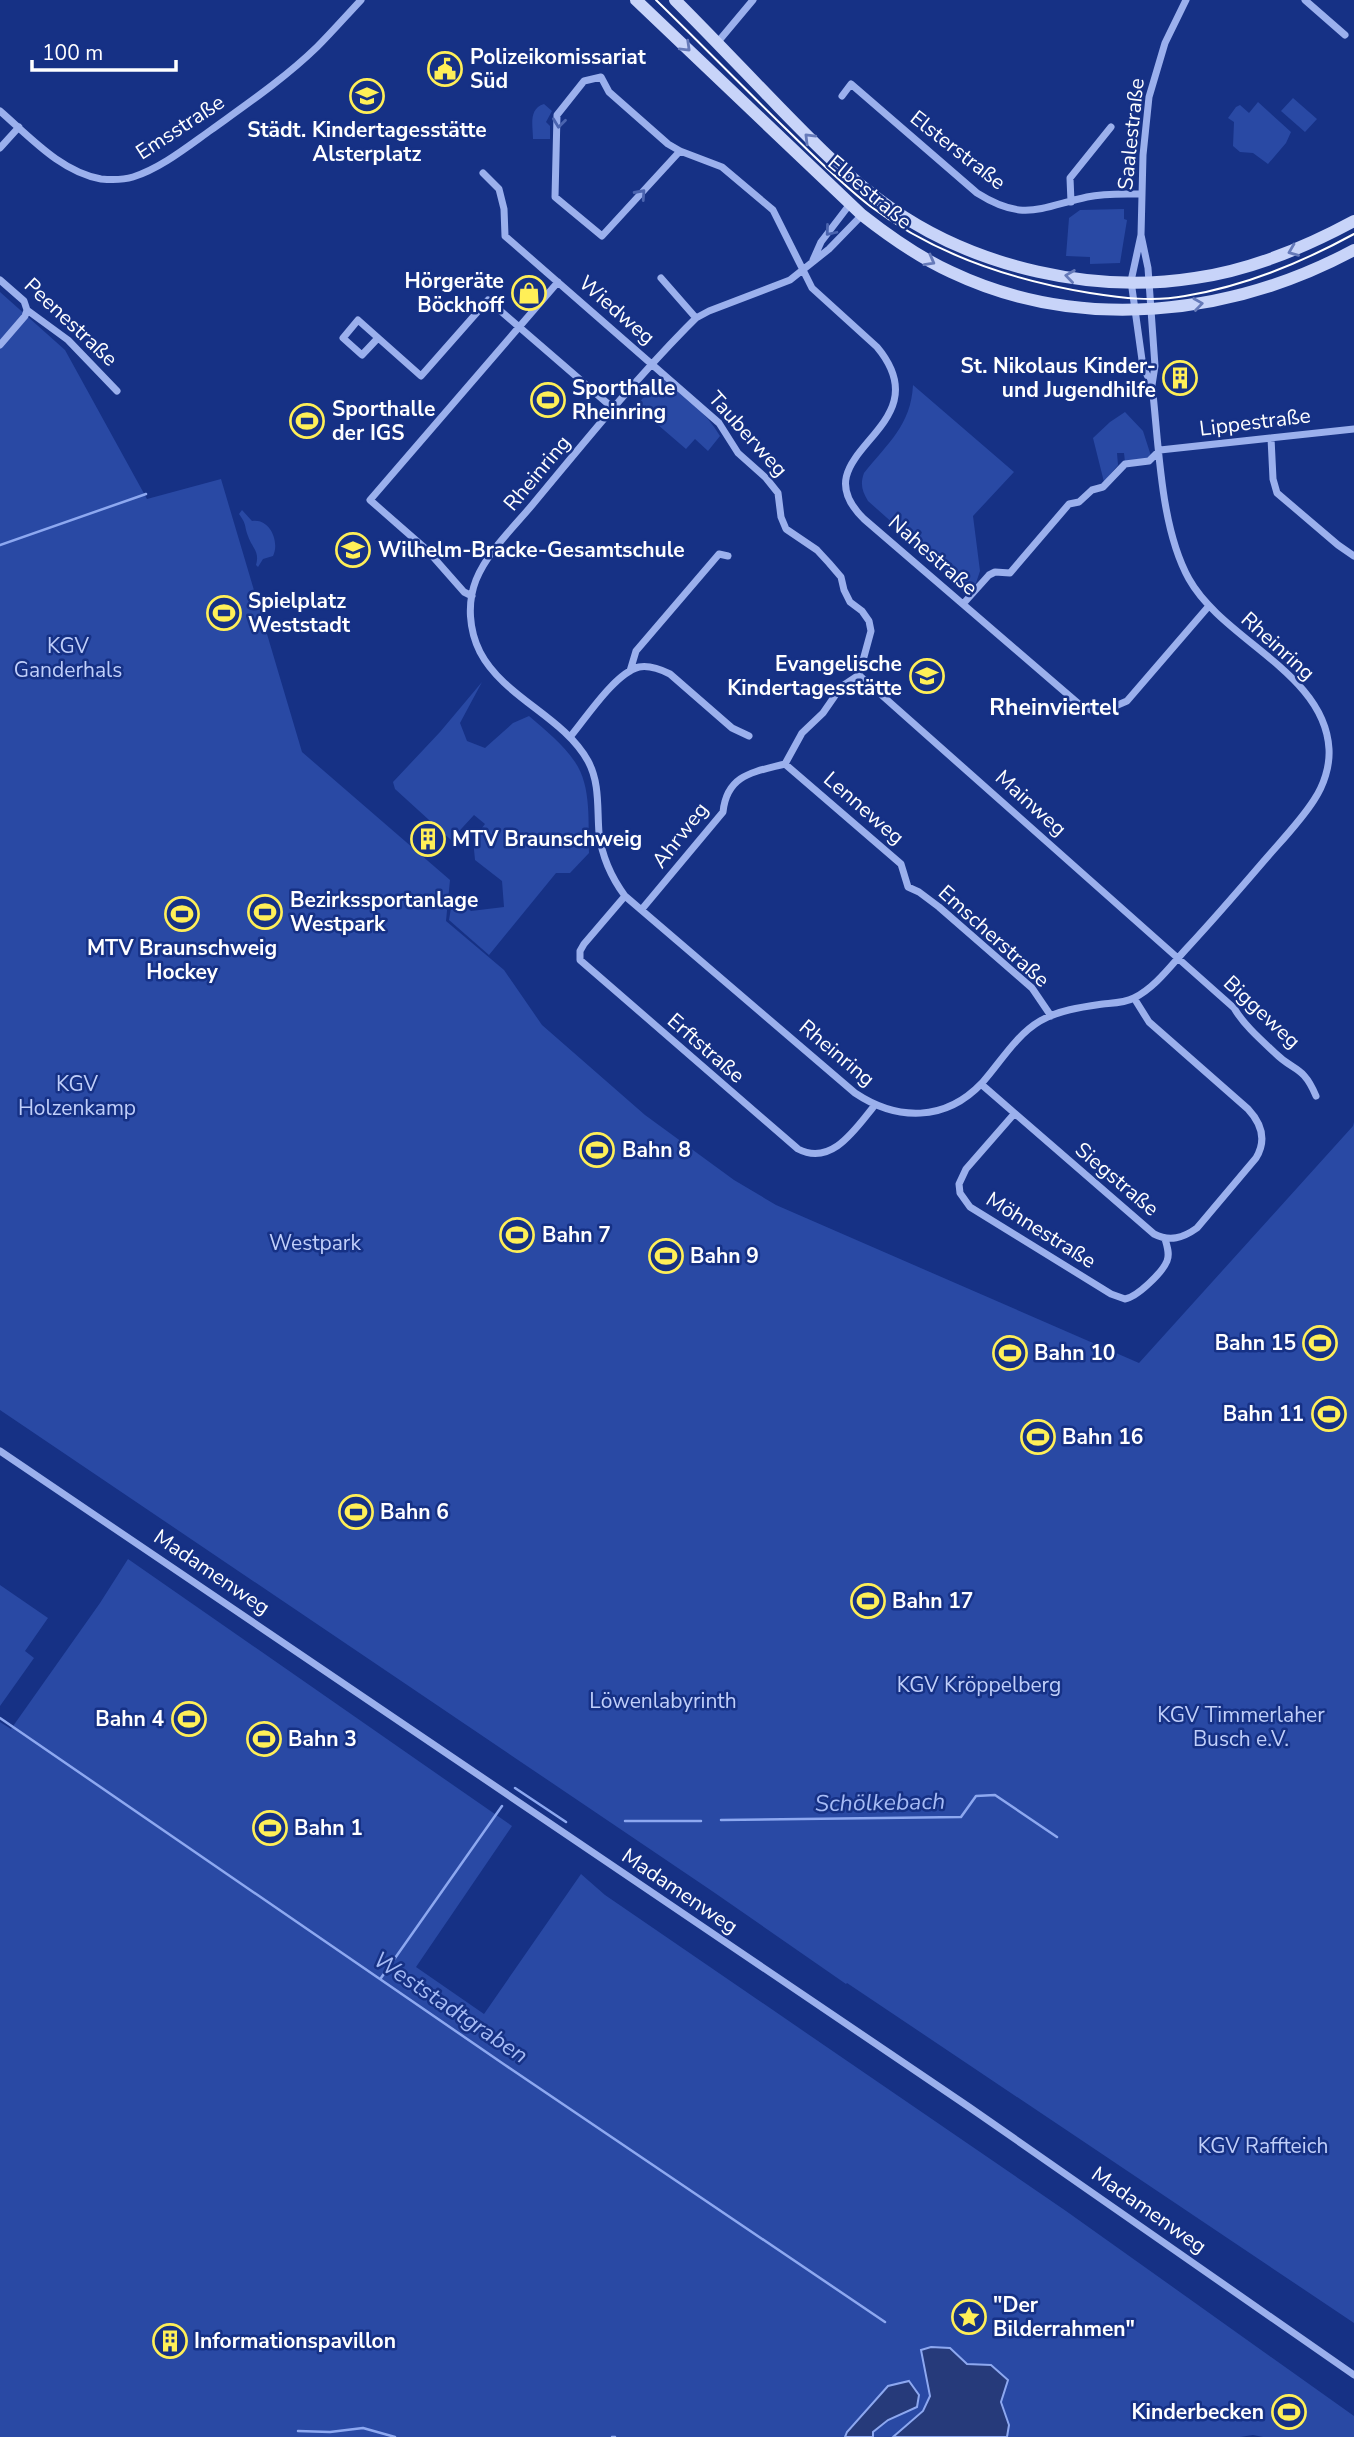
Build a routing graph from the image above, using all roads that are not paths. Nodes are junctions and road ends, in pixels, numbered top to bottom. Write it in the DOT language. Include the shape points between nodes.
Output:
graph roads {
  1 [pos="360,0"];
  2 [pos="636,0"];
  3 [pos="675,0"];
  4 [pos="753,0"];
  5 [pos="1186,0"];
  6 [pos="1305,0"];
  7 [pos="1345,35"];
  8 [pos="717,43"];
  9 [pos="842,96"];
  10 [pos="0,111"];
  11 [pos="19,127"];
  12 [pos="1111,127"];
  13 [pos="0,148"];
  14 [pos="680,151"];
  15 [pos="483,173"];
  16 [pos="1142,194"];
  17 [pos="1071,202"];
  18 [pos="850,204"];
  19 [pos="862,215"];
  20 [pos="1354,221"];
  21 [pos="1141,235"];
  22 [pos="1354,250"];
  23 [pos="813,260"];
  24 [pos="802,271"];
  25 [pos="662,278"];
  26 [pos="0,280"];
  27 [pos="1131,281"];
  28 [pos="558,282"];
  29 [pos="1148,282"];
  30 [pos="1151,308"];
  31 [pos="1134,309"];
  32 [pos="27,310"];
  33 [pos="696,318"];
  34 [pos="520,327"];
  35 [pos="378,338"];
  36 [pos="0,345"];
  37 [pos="653,365"];
  38 [pos="1152,385"];
  39 [pos="117,391"];
  40 [pos="614,409"];
  41 [pos="1354,429"];
  42 [pos="1271,438"];
  43 [pos="1160,450"];
  44 [pos="728,556"];
  45 [pos="1354,556"];
  46 [pos="472,596"];
  47 [pos="963,604"];
  48 [pos="1208,607"];
  49 [pos="630,671"];
  50 [pos="859,675"];
  51 [pos="749,736"];
  52 [pos="570,737"];
  53 [pos="785,764"];
  54 [pos="908,887"];
  55 [pos="625,896"];
  56 [pos="642,909"];
  57 [pos="1179,957"];
  58 [pos="1135,998"];
  59 [pos="1051,1016"];
  60 [pos="981,1084"];
  61 [pos="1316,1096"];
  62 [pos="875,1105"];
  63 [pos="1014,1114"];
  64 [pos="1165,1239"];
  65 [pos="0,1451"];
  66 [pos="1338,2364"];
  67 [pos="1354,2368"];
  68 [pos="1354,2375"];
  1 -- 11 [label="street, Emsstraße" via="307,56 257,96 186,148 131,178 100,178 75,170"];
  2 -- 18 [label="street, Elbestraße, one-way"];
  3 -- 8 [label="street, Elbestraße"];
  4 -- 8 [label="street"];
  5 -- 16 [label="street, Saalestraße" via="1165,43 1151,88"];
  6 -- 7 [label="street"];
  27 -- 8 [label="street, Elbestraße, one-way" via="1013,265 914,224 829,157"];
  9 -- 17 [label="street, Elsterstraße" via="851,85 977,193 999,205 1032,211"];
  10 -- 11 [label="street, Emsstraße"];
  11 -- 13 [label="street"];
  12 -- 17 [label="street" via="1070,178"];
  14 -- 14 [label="street, Nahestraße, one-way" via="609,92 601,77 584,81 557,115 555,197 602,236"];
  14 -- 24 [label="street, Nahestraße" via="722,167 773,210"];
  15 -- 28 [label="street, Wiedweg" via="499,189 505,236"];
  16 -- 17 [label="street, Elsterstraße" via="1107,194"];
  16 -- 21 [label="street, Saalestraße"];
  18 -- 19 [label="street, Elbestraße"];
  18 -- 23 [label="street, Rheinring, one-way"];
  19 -- 23 [label="street, Rheinring"];
  19 -- 31 [label="street, Elbestraße, one-way" via="918,255 978,283 1062,307"];
  20 -- 29 [label="street, Elbestraße, one-way" via="1297,249 1243,268"];
  21 -- 27 [label="street, Saalestraße"];
  21 -- 29 [label="street, Saalestraße"];
  30 -- 22 [label="street, Elbestraße, one-way" via="1207,302 1265,288 1314,271"];
  23 -- 24 [label="street, Rheinring"];
  24 -- 33 [label="street, Rheinring" via="777,287"];
  24 -- 47 [label="street, Nahestraße" via="822,299 877,347 895,378 892,408 845,475 849,501"];
  25 -- 33 [label="street"];
  26 -- 32 [label="street, Peenestraße" via="24,301"];
  27 -- 29 [label="street, Elbestraße"];
  27 -- 31 [label="street"];
  28 -- 34 [label="street, Wiedweg"];
  28 -- 37 [label="street, Wiedweg"];
  29 -- 30 [label="street"];
  30 -- 31 [label="street, Elbestraße"];
  30 -- 38 [label="street, Rheinring"];
  31 -- 38 [label="street, Rheinring" via="1143,367"];
  32 -- 36 [label="street"];
  32 -- 39 [label="street, Peenestraße" via="68,340"];
  33 -- 37 [label="street, Rheinring"];
  34 -- 35 [label="street" via="488,300 421,376"];
  34 -- 40 [label="street"];
  34 -- 46 [label="street, Wiedweg" via="370,500"];
  35 -- 35 [label="street" via="362,355 343,338 358,320"];
  37 -- 40 [label="street, Rheinring"];
  37 -- 50 [label="street, Tauberweg" via="719,423 738,453 778,494 786,529 817,550 841,577 850,602 862,611 871,631"];
  38 -- 43 [label="street, Rheinring"];
  40 -- 46 [label="street, Rheinring" via="487,559"];
  41 -- 42 [label="street, Lippestraße"];
  42 -- 43 [label="street, Lippestraße"];
  42 -- 45 [label="street" via="1277,493"];
  43 -- 47 [label="street, Lippestraße" via="1149,461 1125,464 1103,487 1069,504 1010,573 992,573"];
  43 -- 48 [label="street, Rheinring" via="1174,546"];
  44 -- 49 [label="street" via="719,554 636,650"];
  46 -- 52 [label="street, Rheinring" via="472,630 485,660"];
  47 -- 48 [label="street, Nahestraße" via="1080,705 1097,711 1126,701"];
  48 -- 57 [label="street, Rheinring" via="1304,691 1322,721 1329,755 1323,783 1308,809"];
  49 -- 51 [label="street" via="646,666 670,674 732,728"];
  49 -- 52 [label="street"];
  50 -- 53 [label="street" via="841,687 802,733"];
  50 -- 57 [label="street, Mainweg"];
  52 -- 55 [label="street, Rheinring" via="594,776 603,851"];
  53 -- 54 [label="street, Lenneweg" via="901,864"];
  53 -- 56 [label="street, Ahrweg" via="767,766 734,784 724,799 723,812"];
  54 -- 59 [label="street, Emscherstraße" via="939,907 1032,988"];
  55 -- 56 [label="street, Rheinring"];
  55 -- 62 [label="street, Erftstraße" via="584,944 580,960 798,1149 819,1155 829,1152"];
  56 -- 62 [label="street, Rheinring" via="855,1093"];
  57 -- 58 [label="street, Rheinring"];
  57 -- 61 [label="street, Biggeweg" via="1274,1053 1304,1074"];
  58 -- 59 [label="street, Rheinring"];
  58 -- 64 [label="street, Siegstraße" via="1149,1022 1248,1109 1262,1133 1256,1158 1197,1227"];
  59 -- 60 [label="street, Rheinring" via="1026,1032"];
  60 -- 62 [label="street, Rheinring" via="932,1112 905,1114"];
  60 -- 63 [label="street, Siegstraße"];
  63 -- 64 [label="street, Siegstraße" via="1136,1220"];
  63 -- 64 [label="street, Möhnestraße" via="961,1176 960,1193 970,1207 1125,1299 1136,1295 1165,1265"];
  65 -- 66 [label="street, Madamenweg" via="980,2114"];
  66 -- 67 [label="street, Madamenweg"];
  66 -- 68 [label="street, Madamenweg"];
}
